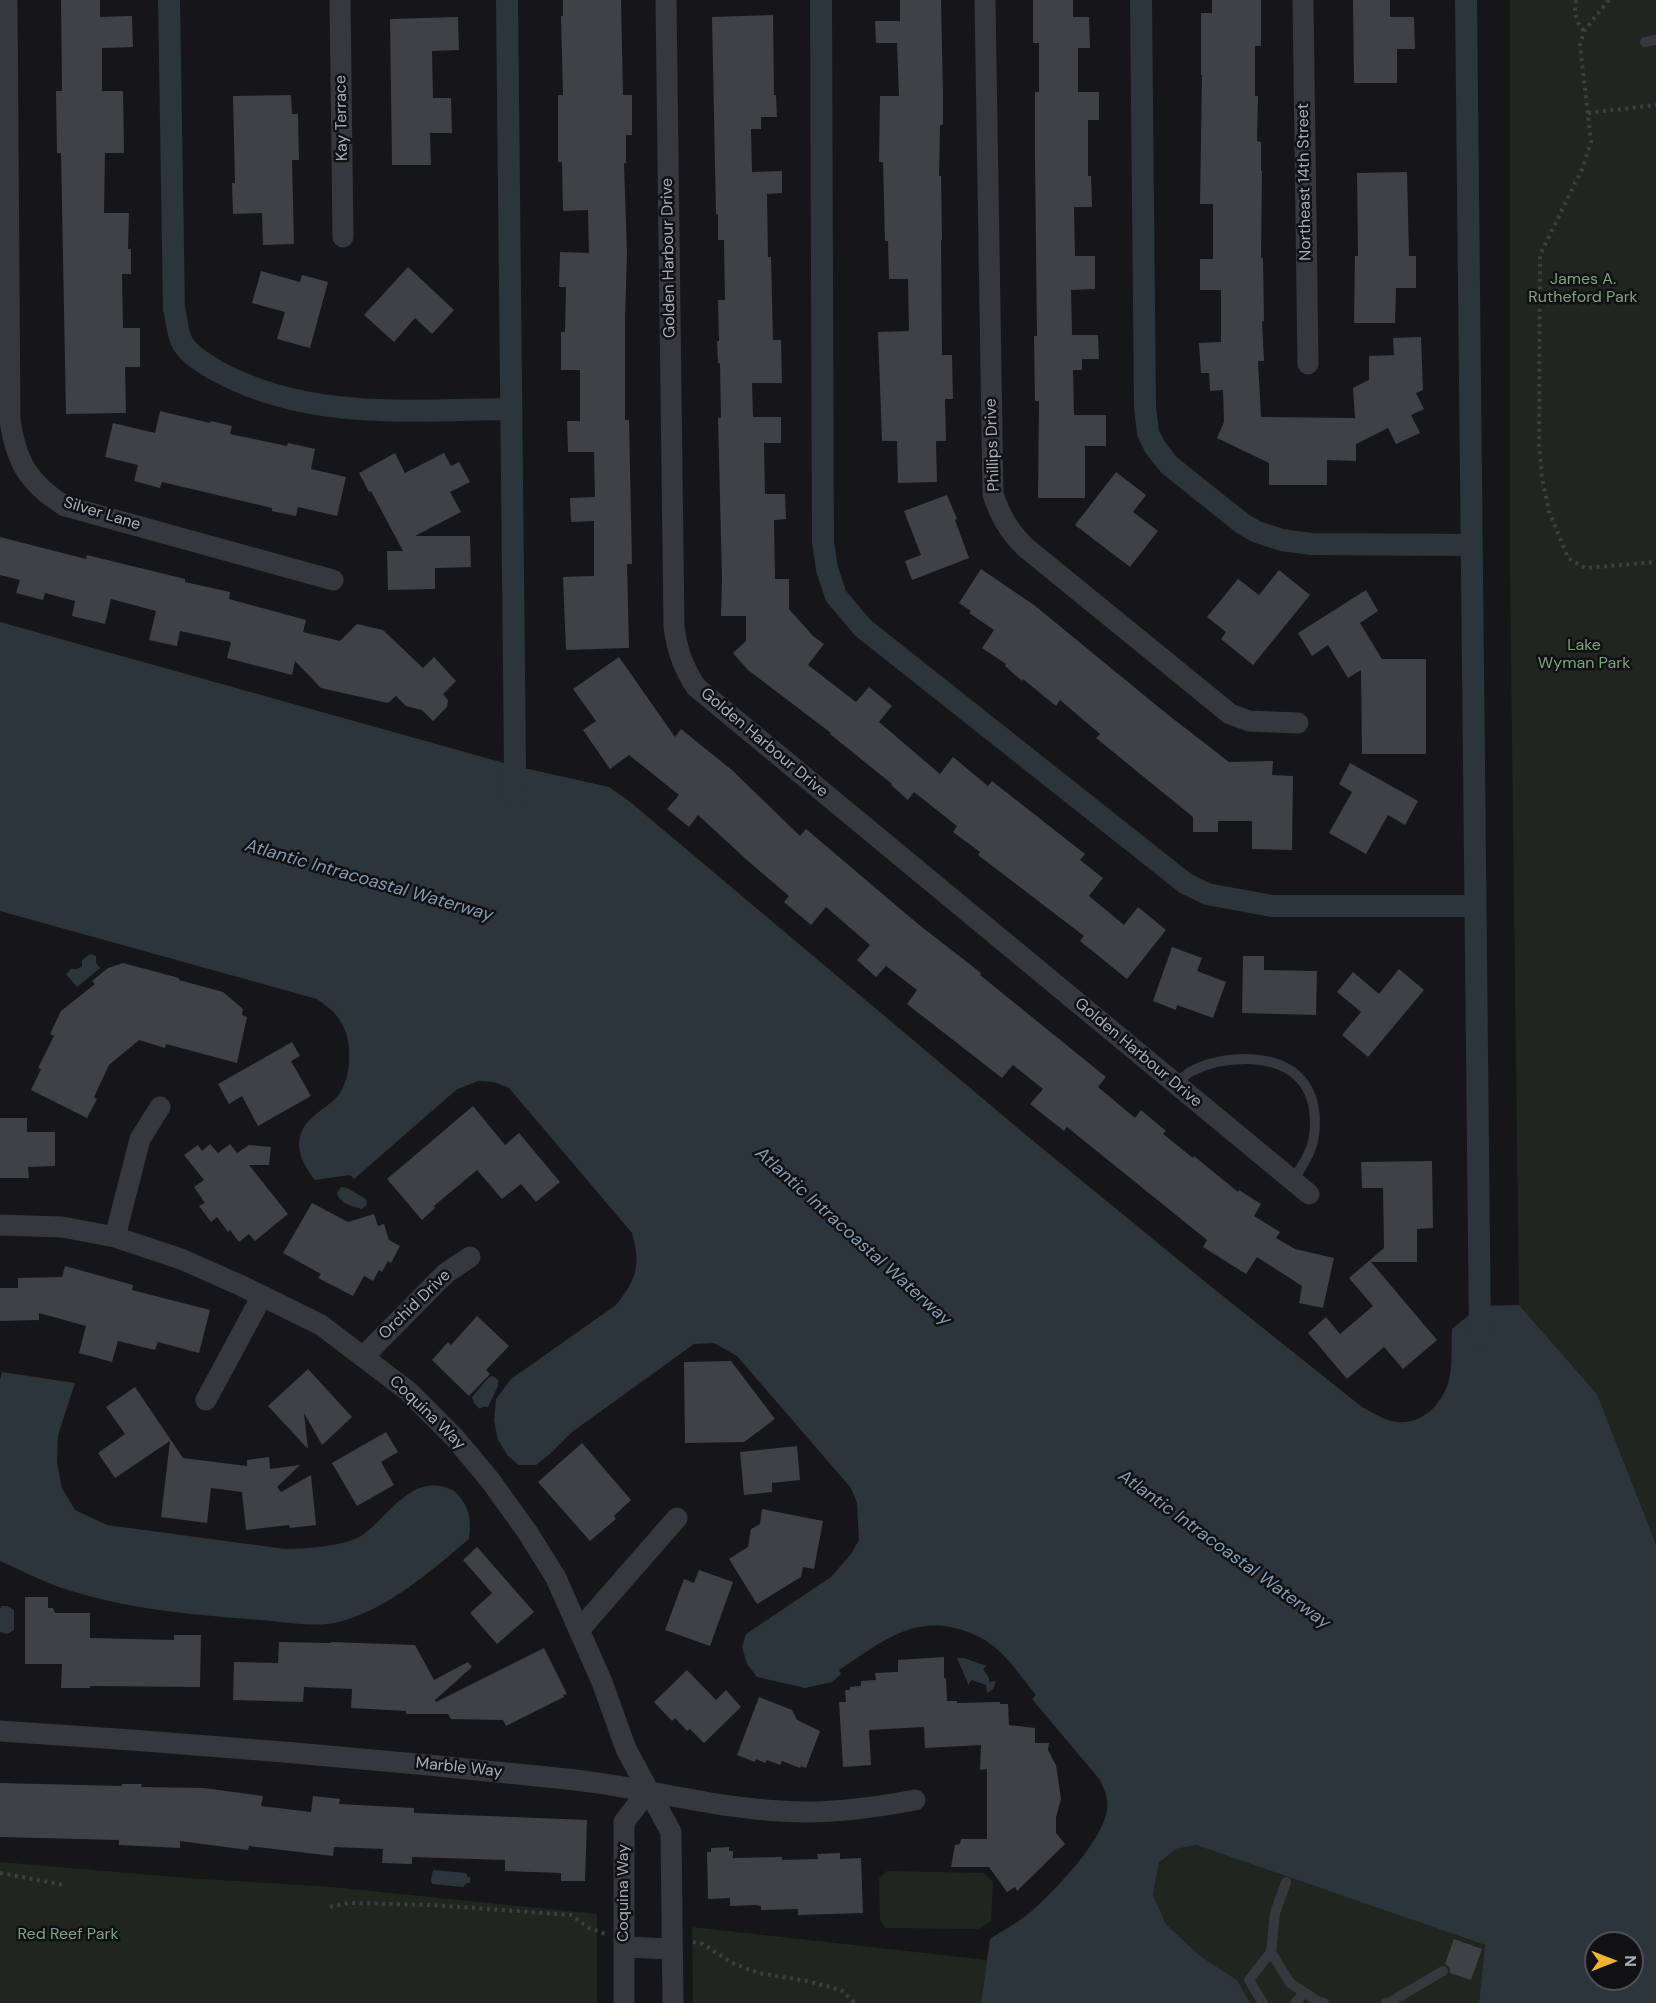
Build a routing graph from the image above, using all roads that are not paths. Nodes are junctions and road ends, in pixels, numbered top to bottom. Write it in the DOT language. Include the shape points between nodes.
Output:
graph roads {
  1 [pos="7,0"];
  2 [pos="340,0"];
  3 [pos="666,0"];
  4 [pos="985,0"];
  5 [pos="1303,0"];
  6 [pos="343,237"];
  7 [pos="1308,364"];
  8 [pos="333,580"];
  9 [pos="1298,723"];
  10 [pos="1176,1084"];
  11 [pos="160,1107"];
  12 [pos="1301,1188"];
  13 [pos="0,1225"];
  14 [pos="115,1237"];
  15 [pos="470,1257"];
  16 [pos="262,1296"];
  17 [pos="363,1357"];
  18 [pos="206,1400"];
  19 [pos="677,1518"];
  20 [pos="580,1629"];
  21 [pos="0,1731"];
  22 [pos="648,1791"];
  23 [pos="915,1800"];
  24 [pos="1286,1882"];
  25 [pos="624,1943"];
  26 [pos="672,1945"];
  27 [pos="1271,1952"];
  28 [pos="1443,1971"];
  29 [pos="1304,1993"];
  30 [pos="624,2003"];
  31 [pos="673,2003"];
  32 [pos="1263,2003"];
  33 [pos="1295,2003"];
  34 [pos="1324,2003"];
  35 [pos="1389,2003"];
  1 -- 8 [label="street, Silver Lane" via="10,420 20,462 47,495 65,506"];
  2 -- 6 [label="street, Kay Terrace"];
  3 -- 10 [label="street, Golden Harbour Drive" via="674,627 684,669 696,687"];
  4 -- 9 [label="street, Phillips Drive" via="993,494 999,514 1025,547 1230,714 1248,721"];
  5 -- 7 [label="street, Northeast 14th Street"];
  10 -- 12 [label="street, Golden Harbour Drive"];
  10 -- 12 [label="lane" via="1192,1071 1234,1059 1263,1060 1294,1072 1309,1090 1314,1108 1314,1137"];
  11 -- 14 [label="street" via="140,1139"];
  13 -- 14 [label="street, Coquina Way" via="62,1227"];
  14 -- 16 [label="street, Coquina Way" via="181,1259"];
  15 -- 17 [label="street, Orchid Drive" via="446,1273"];
  16 -- 17 [label="street, Coquina Way" via="321,1325"];
  16 -- 18 [label="street"];
  17 -- 20 [label="street, Coquina Way" via="408,1391 490,1480 556,1578"];
  19 -- 20 [label="street"];
  20 -- 22 [label="street, Coquina Way" via="626,1749"];
  21 -- 22 [label="street, Marble Way" via="430,1765"];
  22 -- 23 [label="street, Marble Way" via="757,1809 803,1812 850,1811"];
  22 -- 25 [label="street, Coquina Way" via="624,1822"];
  22 -- 26 [label="street, Coquina Way" via="670,1832"];
  24 -- 27 [label="lane" via="1275,1913"];
  25 -- 26 [label="street"];
  25 -- 30 [label="street, Coquina Way"];
  26 -- 31 [label="street, Coquina Way"];
  27 -- 29 [label="lane" via="1290,1983"];
  27 -- 32 [label="lane" via="1249,1980"];
  28 -- 35 [label="lane"];
  29 -- 33 [label="lane"];
  29 -- 34 [label="lane"];
}
